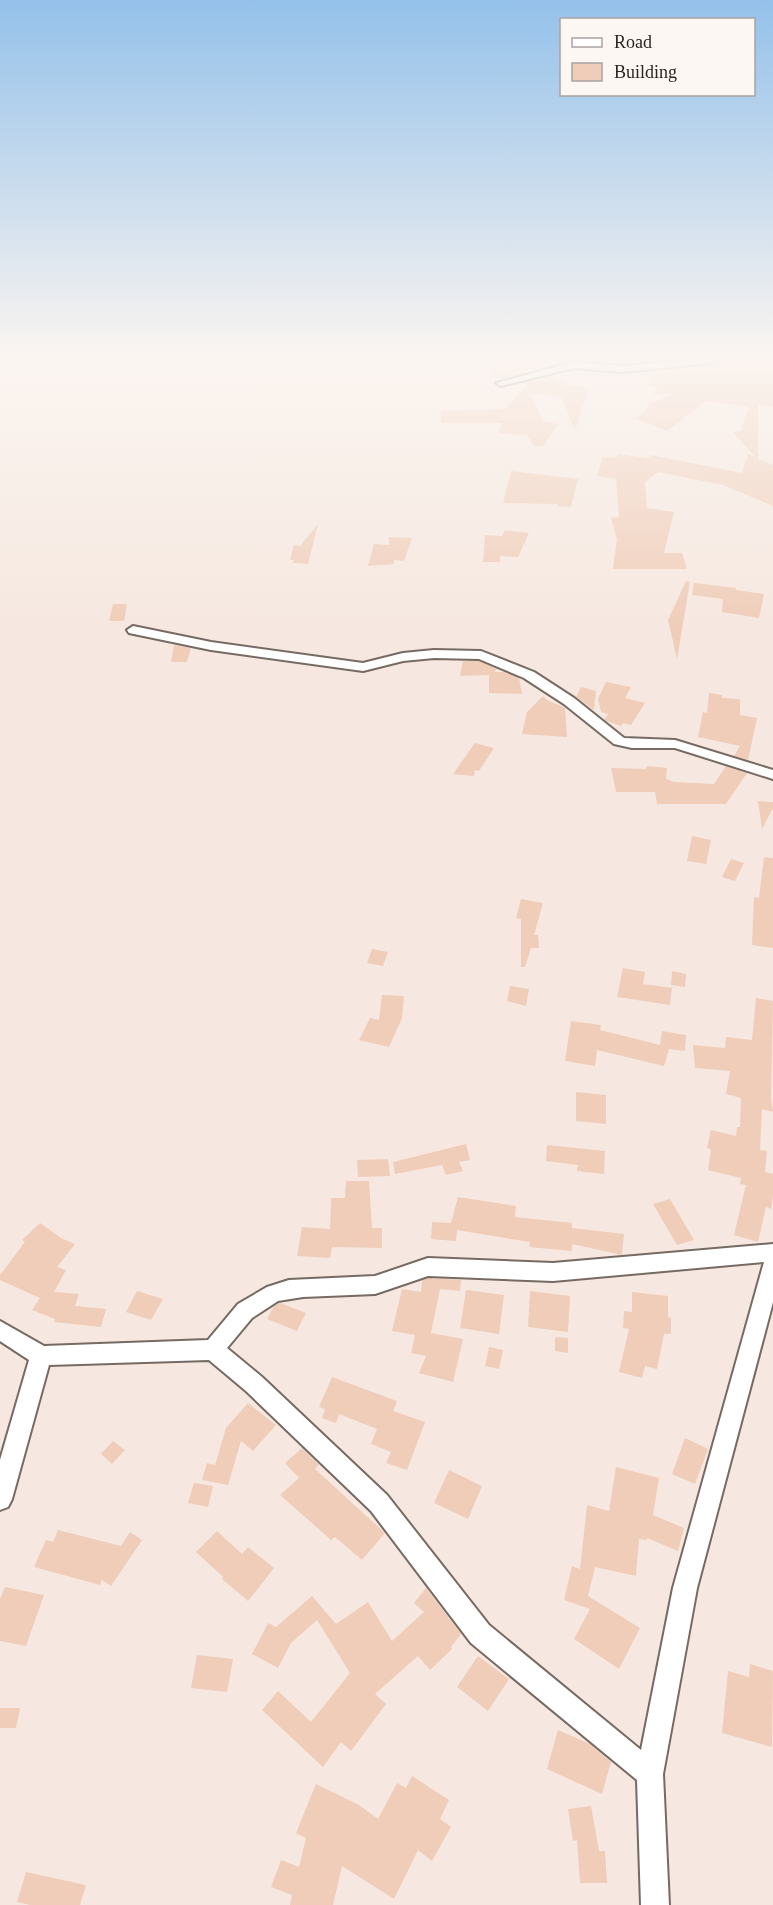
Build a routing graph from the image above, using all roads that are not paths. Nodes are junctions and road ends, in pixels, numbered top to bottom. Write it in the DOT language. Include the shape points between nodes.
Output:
graph roads {
  1 [pos="133,630"];
  2 [pos="773,775"];
  3 [pos="773,1252"];
  4 [pos="773,1264"];
  5 [pos="0,1330"];
  6 [pos="213,1350"];
  7 [pos="41,1356"];
  8 [pos="0,1499"];
  9 [pos="650,1774"];
  10 [pos="655,1905"];
  1 -- 2 [label="street" via="211,646 363,667 403,657 481,654 529,675 619,741 675,744"];
  3 -- 6 [label="street" via="568,1272 428,1267 369,1286 292,1288 269,1294 244,1312"];
  4 -- 9 [label="street" via="685,1588"];
  5 -- 7 [label="street"];
  6 -- 7 [label="street"];
  6 -- 9 [label="street" via="378,1503 480,1634"];
  7 -- 8 [label="street"];
  9 -- 10 [label="street"];
}
